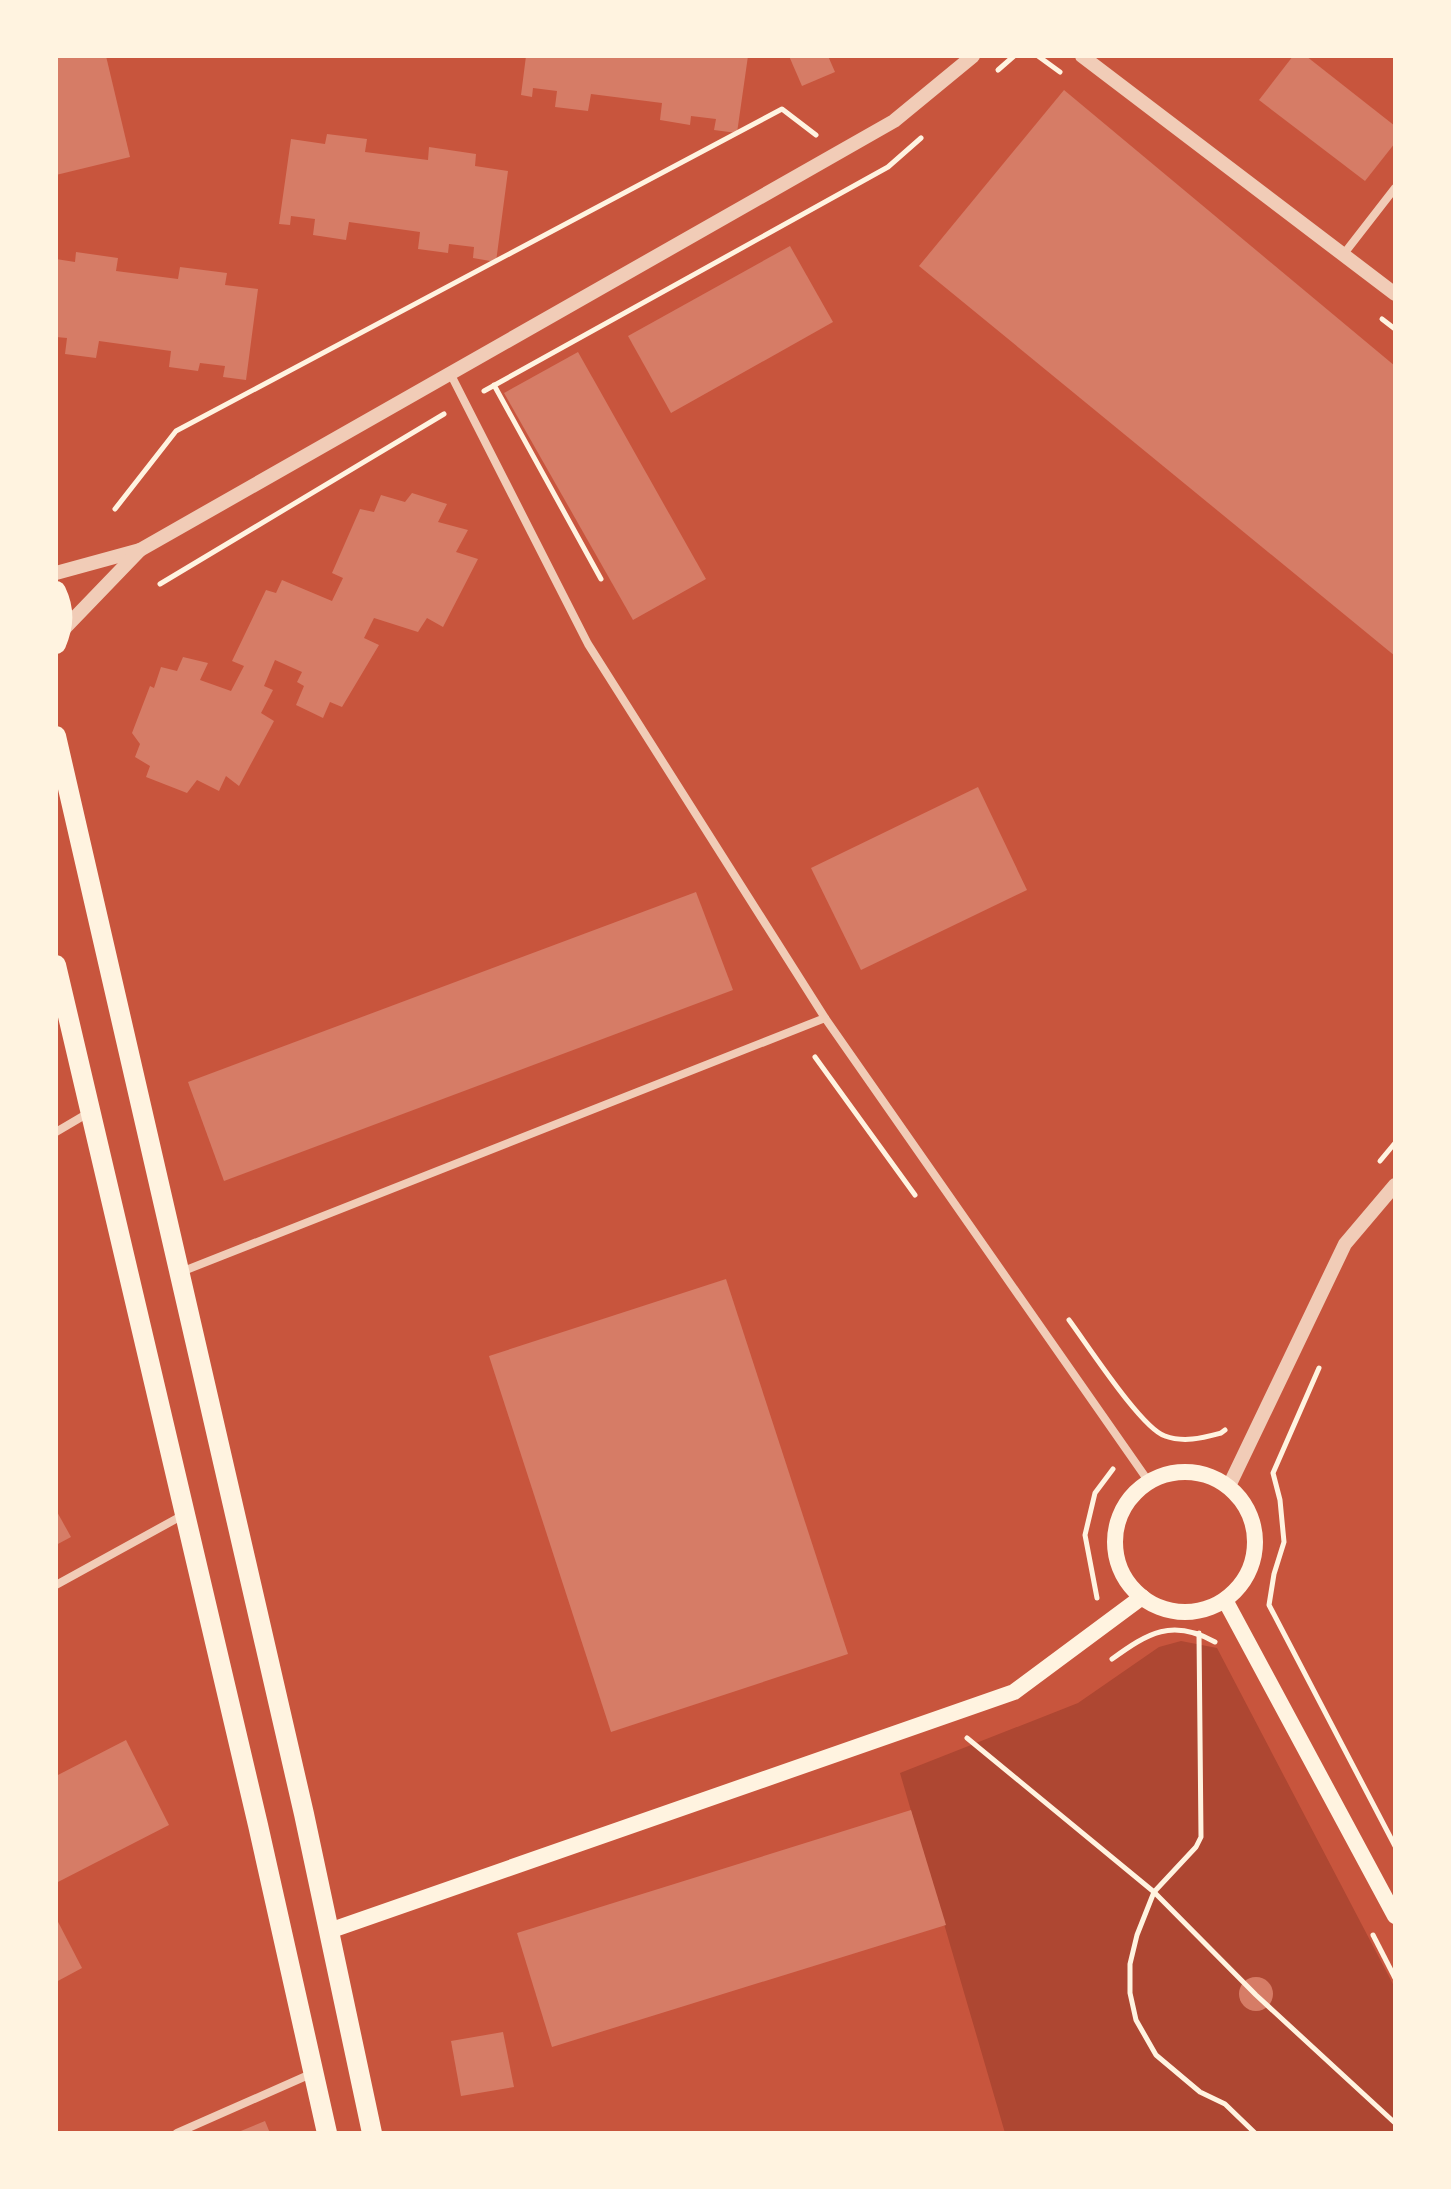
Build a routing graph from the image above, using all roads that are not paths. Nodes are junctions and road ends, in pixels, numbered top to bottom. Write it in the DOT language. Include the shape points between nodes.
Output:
graph roads {
  1 [pos="973,56"];
  2 [pos="1082,56"];
  3 [pos="1395,188"];
  4 [pos="1343,255"];
  5 [pos="1395,294"];
  6 [pos="449,372"];
  7 [pos="140,550"];
  8 [pos="56,573"];
  9 [pos="56,591"];
  10 [pos="58,638"];
  11 [pos="56,736"];
  12 [pos="56,965"];
  13 [pos="825,1018"];
  14 [pos="91,1112"];
  15 [pos="56,1132"];
  16 [pos="1395,1185"];
  17 [pos="180,1272"];
  18 [pos="1149,1482"];
  19 [pos="1229,1486"];
  20 [pos="185,1514"];
  21 [pos="56,1585"];
  22 [pos="1142,1597"];
  23 [pos="1225,1600"];
  24 [pos="1395,1916"];
  25 [pos="329,1931"];
  26 [pos="314,2073"];
  27 [pos="177,2133"];
  28 [pos="327,2133"];
  29 [pos="372,2133"];
  1 -- 6 [label="street" via="894,121"];
  2 -- 4 [label="street"];
  3 -- 4 [label="street"];
  4 -- 5 [label="street"];
  6 -- 7 [label="street"];
  6 -- 13 [label="street" via="588,644"];
  7 -- 8 [label="street"];
  7 -- 10 [label="street"];
  9 -- 10 [label="main road" via="62,606"];
  11 -- 17 [label="main road"];
  12 -- 14 [label="main road"];
  13 -- 17 [label="street"];
  13 -- 18 [label="street"];
  14 -- 15 [label="street"];
  14 -- 20 [label="main road"];
  16 -- 19 [label="street" via="1345,1244"];
  17 -- 25 [label="main road"];
  18 -- 19 [label="main road" via="1190,1471"];
  18 -- 22 [label="main road" via="1122,1510 1116,1529 1119,1567"];
  19 -- 23 [label="main road" via="1252,1522 1255,1544 1241,1585"];
  20 -- 21 [label="street"];
  20 -- 26 [label="main road"];
  22 -- 23 [label="main road" via="1183,1612"];
  22 -- 25 [label="main road" via="1014,1692"];
  23 -- 24 [label="main road"];
  25 -- 29 [label="main road"];
  26 -- 27 [label="street"];
  26 -- 28 [label="main road"];
}
